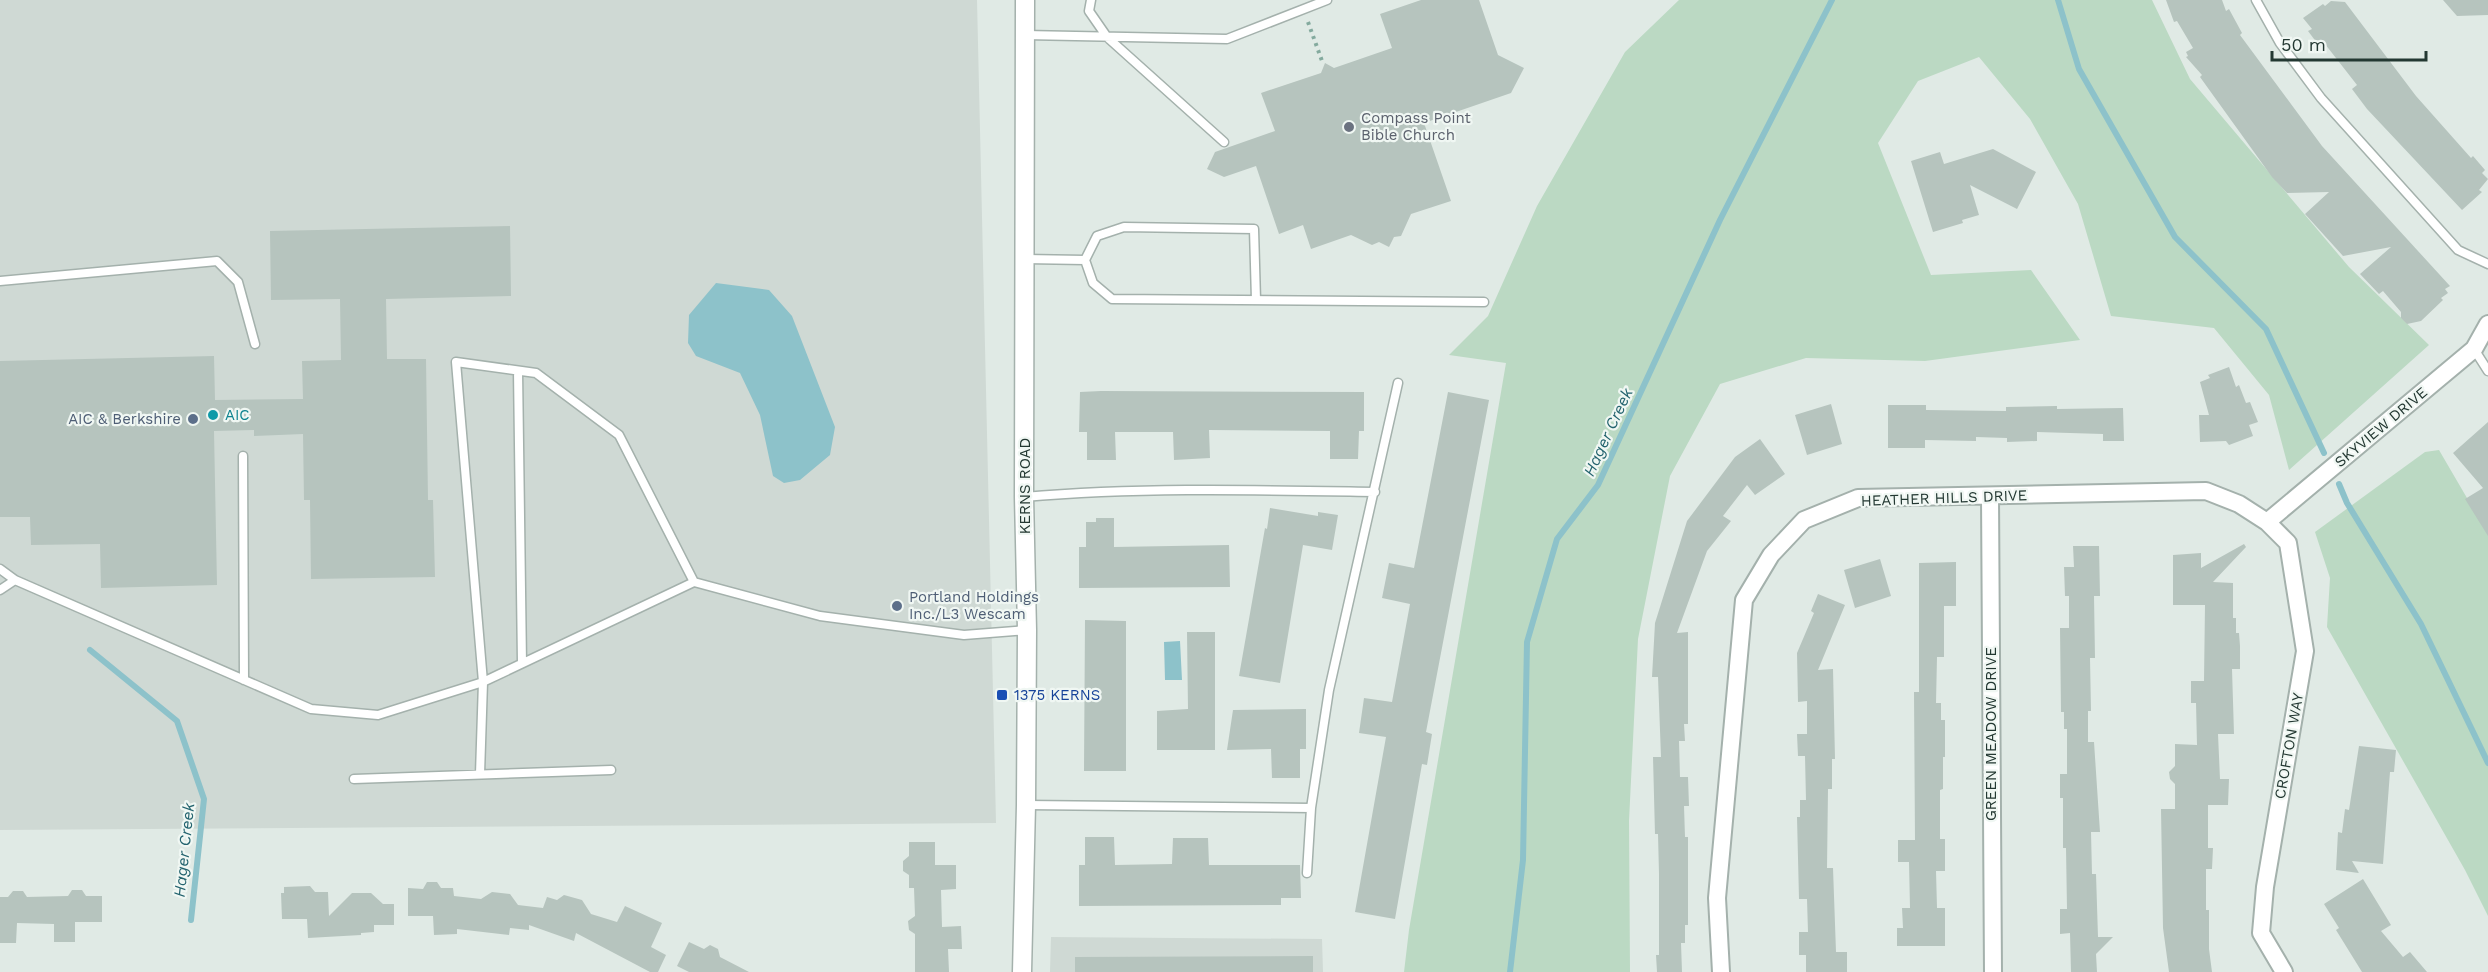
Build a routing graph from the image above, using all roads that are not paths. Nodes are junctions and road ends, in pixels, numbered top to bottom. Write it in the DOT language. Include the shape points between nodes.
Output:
graph roads {
  1 [pos="1025,0"];
  2 [pos="1091,0"];
  3 [pos="1327,0"];
  4 [pos="2256,0"];
  5 [pos="1025,35"];
  6 [pos="1107,36"];
  7 [pos="1224,142"];
  8 [pos="1025,258"];
  9 [pos="1085,260"];
  10 [pos="2488,264"];
  11 [pos="0,280"];
  12 [pos="1256,300"];
  13 [pos="1484,302"];
  14 [pos="2488,324"];
  15 [pos="255,344"];
  16 [pos="2474,349"];
  17 [pos="2488,370"];
  18 [pos="518,371"];
  19 [pos="1398,383"];
  20 [pos="243,456"];
  21 [pos="1375,492"];
  22 [pos="1990,496"];
  23 [pos="1024,497"];
  24 [pos="2267,522"];
  25 [pos="0,569"];
  26 [pos="15,580"];
  27 [pos="694,582"];
  28 [pos="0,590"];
  29 [pos="1027,630"];
  30 [pos="522,663"];
  31 [pos="244,680"];
  32 [pos="483,682"];
  33 [pos="611,770"];
  34 [pos="480,774"];
  35 [pos="354,779"];
  36 [pos="1026,805"];
  37 [pos="1311,808"];
  38 [pos="1307,873"];
  39 [pos="1022,972"];
  40 [pos="1721,972"];
  41 [pos="1993,972"];
  42 [pos="2284,972"];
  1 -- 5 [label="street, KERNS ROAD"];
  2 -- 6 [label="lane" via="1089,11"];
  3 -- 6 [label="lane" via="1227,39"];
  4 -- 10 [label="lane" via="2280,44 2329,106 2458,250"];
  5 -- 6 [label="lane"];
  5 -- 8 [label="street, KERNS ROAD"];
  6 -- 7 [label="lane"];
  8 -- 9 [label="lane"];
  8 -- 23 [label="street, KERNS ROAD"];
  9 -- 12 [label="lane" via="1093,283 1112,299"];
  9 -- 12 [label="lane" via="1097,236 1124,227 1254,229"];
  11 -- 15 [label="lane" via="218,261 238,282"];
  12 -- 13 [label="lane"];
  14 -- 16 [label="street, SKYVIEW DRIVE"];
  16 -- 17 [label="lane"];
  16 -- 24 [label="street, SKYVIEW DRIVE"];
  18 -- 27 [label="lane" via="536,373 619,435"];
  18 -- 30 [label="lane"];
  18 -- 32 [label="lane" via="456,362"];
  19 -- 21 [label="lane"];
  20 -- 31 [label="lane"];
  21 -- 23 [label="lane" via="1221,489"];
  21 -- 37 [label="lane" via="1329,690"];
  22 -- 24 [label="street, HEATHER HILLS DRIVE" via="2206,491 2239,504"];
  22 -- 40 [label="street, HEATHER HILLS DRIVE" via="1858,498 1804,520 1771,555 1743,600 1717,898"];
  22 -- 41 [label="street, GREEN MEADOW DRIVE"];
  23 -- 29 [label="street, KERNS ROAD"];
  24 -- 42 [label="street, CROFTON WAY" via="2288,543 2305,651 2265,887 2261,933"];
  25 -- 26 [label="lane"];
  26 -- 28 [label="lane"];
  26 -- 31 [label="lane"];
  27 -- 29 [label="lane" via="820,616 964,635"];
  27 -- 30 [label="lane"];
  29 -- 36 [label="street, KERNS ROAD"];
  30 -- 32 [label="lane"];
  31 -- 32 [label="lane" via="311,709 378,715"];
  32 -- 34 [label="lane"];
  33 -- 34 [label="lane"];
  34 -- 35 [label="lane"];
  36 -- 37 [label="lane"];
  36 -- 39 [label="street, KERNS ROAD"];
  37 -- 38 [label="lane"];
}
